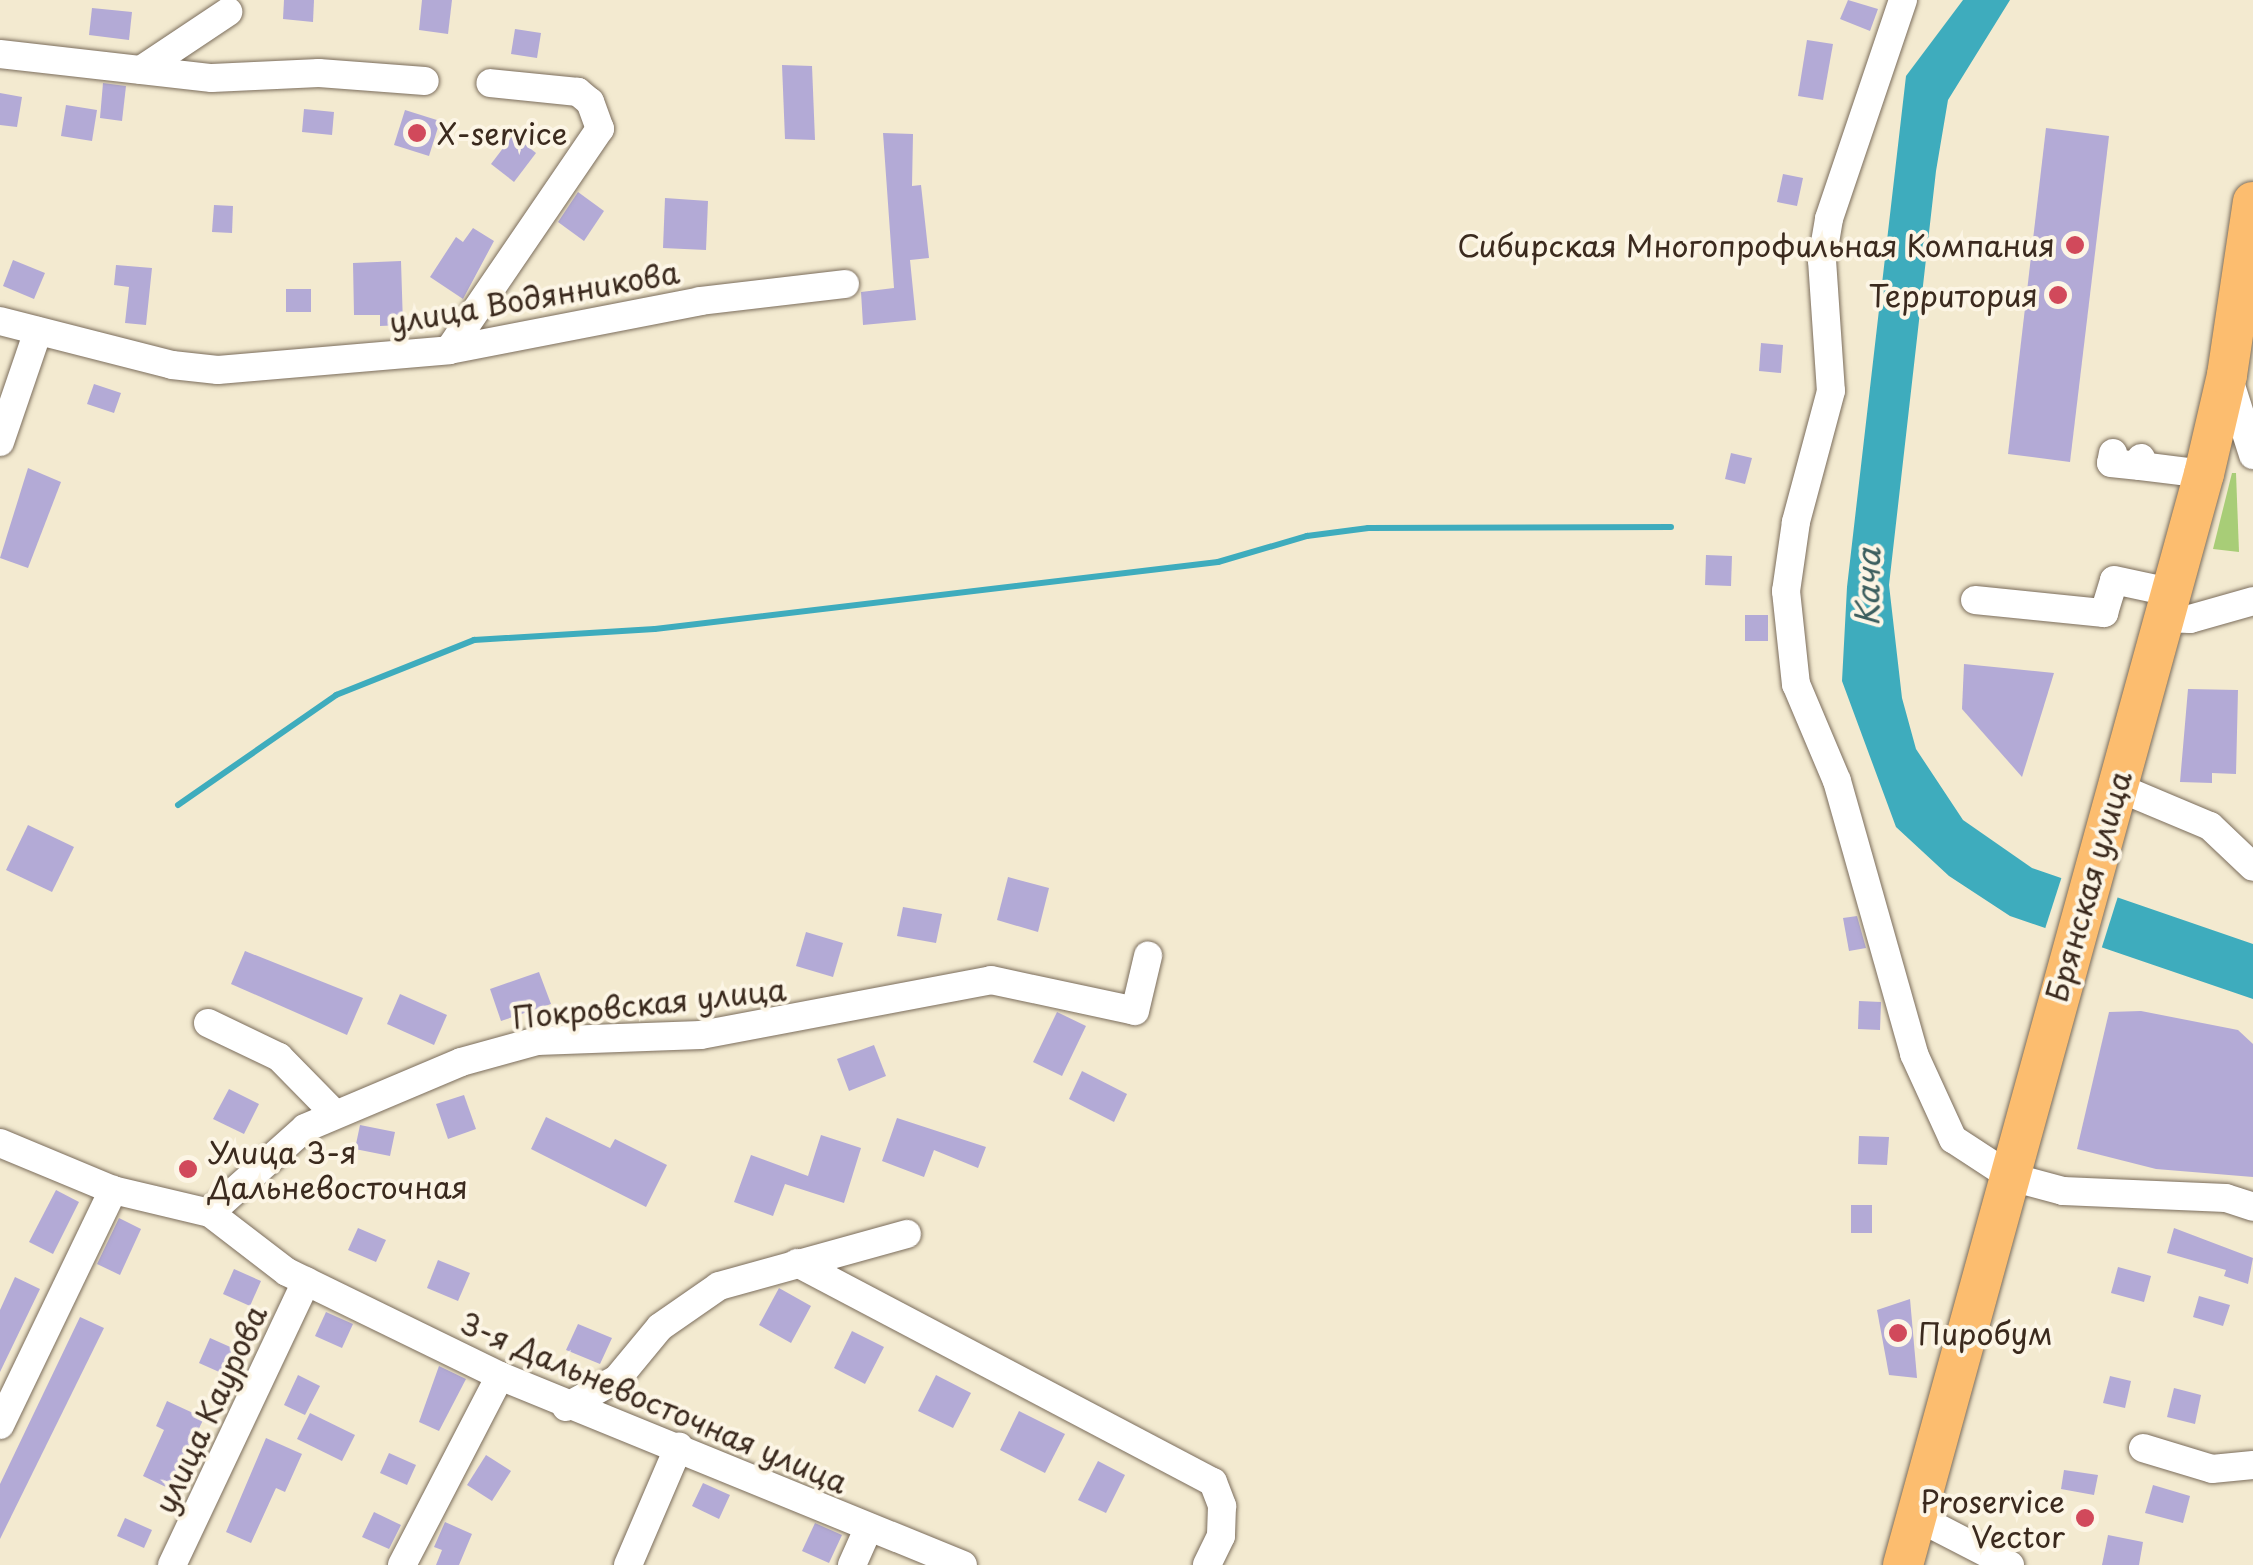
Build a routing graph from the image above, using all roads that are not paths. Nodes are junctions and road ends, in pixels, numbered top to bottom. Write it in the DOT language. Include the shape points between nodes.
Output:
graph roads {
  1 [pos="1903,0"];
  2 [pos="228,12"];
  3 [pos="0,54"];
  4 [pos="141,70"];
  5 [pos="425,81"];
  6 [pos="490,83"];
  7 [pos="2253,202"];
  8 [pos="845,284"];
  9 [pos="0,321"];
  10 [pos="38,331"];
  11 [pos="450,350"];
  12 [pos="2227,375"];
  13 [pos="0,442"];
  14 [pos="2113,453"];
  15 [pos="2253,456"];
  16 [pos="2204,474"];
  17 [pos="1975,600"];
  18 [pos="2253,601"];
  19 [pos="2167,605"];
  20 [pos="2117,787"];
  21 [pos="2253,866"];
  22 [pos="1148,956"];
  23 [pos="208,1023"];
  24 [pos="332,1111"];
  25 [pos="0,1143"];
  26 [pos="2012,1177"];
  27 [pos="113,1190"];
  28 [pos="2253,1207"];
  29 [pos="210,1213"];
  30 [pos="907,1234"];
  31 [pos="797,1263"];
  32 [pos="306,1281"];
  33 [pos="500,1376"];
  34 [pos="566,1407"];
  35 [pos="0,1425"];
  36 [pos="679,1446"];
  37 [pos="2143,1448"];
  38 [pos="2253,1465"];
  39 [pos="1915,1516"];
  40 [pos="868,1529"];
  41 [pos="172,1565"];
  42 [pos="402,1565"];
  43 [pos="628,1565"];
  44 [pos="852,1565"];
  45 [pos="963,1565"];
  46 [pos="1208,1565"];
  47 [pos="1902,1565"];
  48 [pos="2010,1565"];
  1 -- 26 [label="street" via="1830,219 1822,260 1831,391 1796,522 1786,591 1796,684 1836,781 1914,1054 1953,1138"];
  2 -- 4 [label="street"];
  3 -- 4 [label="street"];
  4 -- 5 [label="street"];
  6 -- 11 [label="street" via="578,92 590,102 600,129"];
  7 -- 12 [label="highway, Брянская улица"];
  8 -- 11 [label="street, улица Водянникова" via="700,301"];
  9 -- 10 [label="street, улица Водянникова"];
  10 -- 11 [label="street, улица Водянникова" via="156,362 218,370"];
  10 -- 13 [label="street"];
  12 -- 15 [label="street"];
  12 -- 16 [label="highway, Брянская улица"];
  14 -- 16 [label="street" via="2112,463"];
  16 -- 19 [label="highway, Брянская улица"];
  17 -- 19 [label="street" via="2104,613 2114,580"];
  18 -- 19 [label="street" via="2190,619"];
  19 -- 20 [label="highway, Брянская улица"];
  20 -- 21 [label="street" via="2210,826"];
  20 -- 26 [label="highway, Брянская улица" via="2059,982"];
  22 -- 24 [label="street, Покровская улица" via="1136,1011 992,980 701,1035 537,1042 461,1062"];
  23 -- 24 [label="street" via="279,1056"];
  24 -- 29 [label="street, Покровская улица"];
  25 -- 27 [label="street, 3-я Дальневосточная улица"];
  26 -- 28 [label="street" via="2063,1191 2226,1198"];
  26 -- 39 [label="highway, Брянская улица"];
  27 -- 29 [label="street, 3-я Дальневосточная улица"];
  27 -- 35 [label="street"];
  29 -- 32 [label="street, 3-я Дальневосточная улица"];
  30 -- 31 [label="street"];
  31 -- 34 [label="street" via="719,1286 660,1327 616,1379"];
  31 -- 46 [label="street" via="1213,1482 1222,1506 1221,1536"];
  32 -- 33 [label="street, 3-я Дальневосточная улица"];
  32 -- 41 [label="street, улица Каурова"];
  33 -- 34 [label="street, 3-я Дальневосточная улица"];
  33 -- 42 [label="street"];
  34 -- 36 [label="street, 3-я Дальневосточная улица"];
  36 -- 40 [label="street, 3-я Дальневосточная улица"];
  36 -- 43 [label="street"];
  37 -- 38 [label="street" via="2212,1469"];
  39 -- 47 [label="highway, Брянская улица"];
  39 -- 48 [label="street"];
  40 -- 44 [label="street"];
  40 -- 45 [label="street, 3-я Дальневосточная улица"];
}
